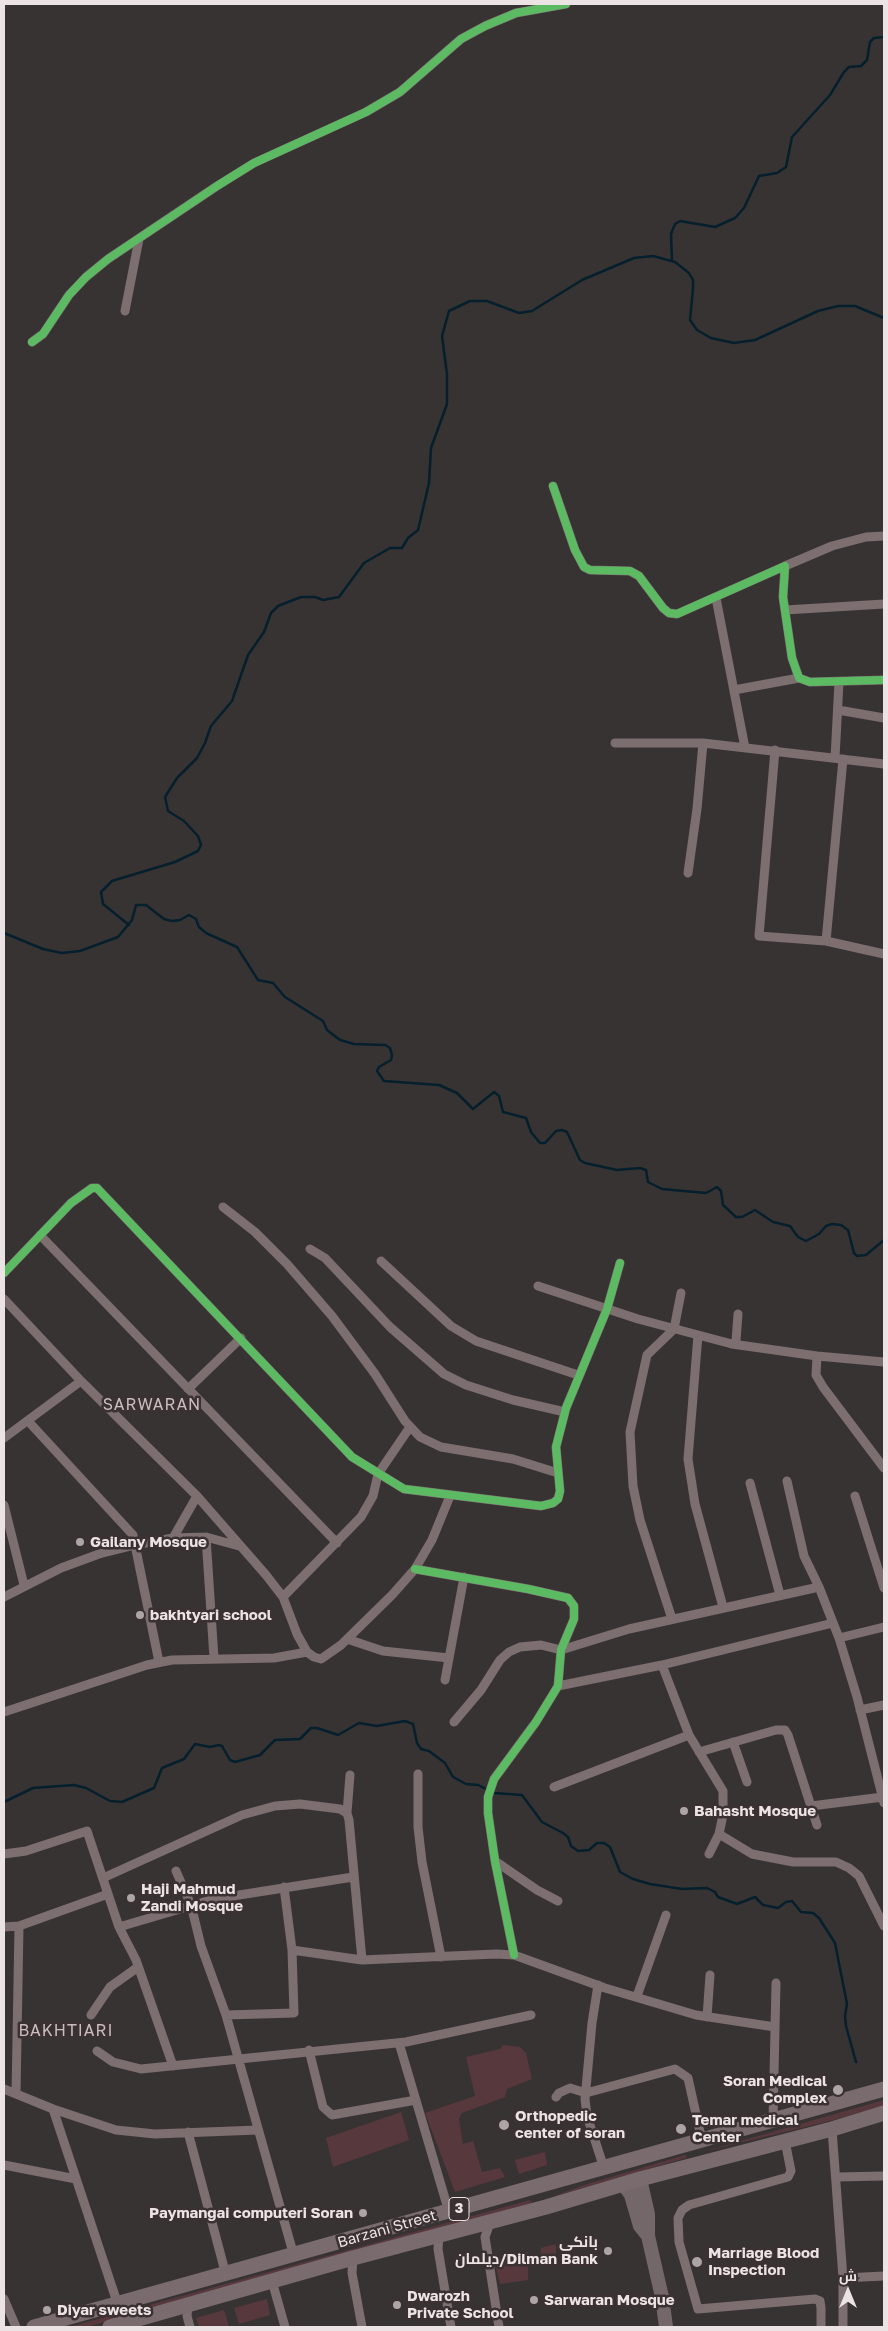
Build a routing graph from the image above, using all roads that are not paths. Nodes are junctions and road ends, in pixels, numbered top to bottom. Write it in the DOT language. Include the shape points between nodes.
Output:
graph roads {
  1 [pos="566,4"];
  2 [pos="140,239"];
  3 [pos="125,310"];
  4 [pos="32,342"];
  5 [pos="553,486"];
  6 [pos="884,536"];
  7 [pos="785,566"];
  8 [pos="716,598"];
  9 [pos="884,604"];
  10 [pos="785,610"];
  11 [pos="799,678"];
  12 [pos="884,680"];
  13 [pos="839,682"];
  14 [pos="734,690"];
  15 [pos="838,710"];
  16 [pos="884,718"];
  17 [pos="615,743"];
  18 [pos="703,743"];
  19 [pos="746,748"];
  20 [pos="775,750"];
  21 [pos="839,758"];
  22 [pos="884,764"];
  23 [pos="688,873"];
  24 [pos="826,940"];
  25 [pos="884,954"];
  26 [pos="223,1207"];
  27 [pos="40,1235"];
  28 [pos="310,1249"];
  29 [pos="381,1261"];
  30 [pos="620,1263"];
  31 [pos="4,1272"];
  32 [pos="538,1286"];
  33 [pos="681,1293"];
  34 [pos="4,1299"];
  35 [pos="606,1309"];
  36 [pos="738,1314"];
  37 [pos="674,1329"];
  38 [pos="698,1335"];
  39 [pos="242,1338"];
  40 [pos="732,1344"];
  41 [pos="818,1356"];
  42 [pos="884,1362"];
  43 [pos="578,1376"];
  44 [pos="81,1381"];
  45 [pos="188,1389"];
  46 [pos="565,1412"];
  47 [pos="28,1421"];
  48 [pos="410,1427"];
  49 [pos="4,1438"];
  50 [pos="884,1468"];
  51 [pos="558,1473"];
  52 [pos="378,1474"];
  53 [pos="787,1482"];
  54 [pos="750,1483"];
  55 [pos="197,1496"];
  56 [pos="450,1496"];
  57 [pos="855,1496"];
  58 [pos="4,1505"];
  59 [pos="206,1537"];
  60 [pos="173,1538"];
  61 [pos="337,1543"];
  62 [pos="13,1544"];
  63 [pos="135,1545"];
  64 [pos="4,1546"];
  65 [pos="240,1546"];
  66 [pos="415,1569"];
  67 [pos="464,1577"];
  68 [pos="24,1585"];
  69 [pos="819,1587"];
  70 [pos="884,1588"];
  71 [pos="780,1595"];
  72 [pos="4,1597"];
  73 [pos="283,1597"];
  74 [pos="723,1607"];
  75 [pos="672,1619"];
  76 [pos="834,1623"];
  77 [pos="884,1627"];
  78 [pos="839,1638"];
  79 [pos="347,1639"];
  80 [pos="561,1650"];
  81 [pos="306,1652"];
  82 [pos="214,1658"];
  83 [pos="449,1658"];
  84 [pos="159,1662"];
  85 [pos="662,1666"];
  86 [pos="445,1680"];
  87 [pos="558,1686"];
  88 [pos="884,1705"];
  89 [pos="860,1710"];
  90 [pos="4,1712"];
  91 [pos="454,1722"];
  92 [pos="689,1735"];
  93 [pos="733,1742"];
  94 [pos="699,1752"];
  95 [pos="418,1774"];
  96 [pos="350,1775"];
  97 [pos="747,1782"];
  98 [pos="554,1787"];
  99 [pos="884,1800"];
  100 [pos="811,1806"];
  101 [pos="346,1813"];
  102 [pos="817,1825"];
  103 [pos="719,1834"];
  104 [pos="4,1854"];
  105 [pos="709,1854"];
  106 [pos="495,1861"];
  107 [pos="176,1871"];
  108 [pos="354,1877"];
  109 [pos="103,1878"];
  110 [pos="284,1887"];
  111 [pos="108,1894"];
  112 [pos="558,1901"];
  113 [pos="191,1905"];
  114 [pos="666,1915"];
  115 [pos="19,1926"];
  116 [pos="884,1926"];
  117 [pos="4,1927"];
  118 [pos="119,1927"];
  119 [pos="292,1950"];
  120 [pos="514,1955"];
  121 [pos="441,1957"];
  122 [pos="362,1960"];
  123 [pos="138,1967"];
  124 [pos="710,1975"];
  125 [pos="776,1983"];
  126 [pos="598,1985"];
  127 [pos="637,1996"];
  128 [pos="91,2015"];
  129 [pos="226,2015"];
  130 [pos="531,2015"];
  131 [pos="707,2017"];
  132 [pos="775,2027"];
  133 [pos="399,2042"];
  134 [pos="309,2050"];
  135 [pos="97,2051"];
  136 [pos="238,2059"];
  137 [pos="173,2066"];
  138 [pos="4,2089"];
  139 [pos="884,2089"];
  140 [pos="586,2093"];
  141 [pos="16,2094"];
  142 [pos="556,2097"];
  143 [pos="416,2100"];
  144 [pos="53,2109"];
  145 [pos="884,2113"];
  146 [pos="773,2121"];
  147 [pos="832,2128"];
  148 [pos="258,2130"];
  149 [pos="188,2132"];
  150 [pos="785,2141"];
  151 [pos="697,2142"];
  152 [pos="4,2165"];
  153 [pos="699,2165"];
  154 [pos="604,2168"];
  155 [pos="884,2176"];
  156 [pos="836,2177"];
  157 [pos="76,2179"];
  158 [pos="640,2179"];
  159 [pos="622,2184"];
  160 [pos="540,2186"];
  161 [pos="546,2207"];
  162 [pos="449,2212"];
  163 [pos="491,2220"];
  164 [pos="439,2235"];
  165 [pos="648,2236"];
  166 [pos="294,2256"];
  167 [pos="353,2258"];
  168 [pos="226,2275"];
  169 [pos="884,2276"];
  170 [pos="843,2278"];
  171 [pos="272,2281"];
  172 [pos="4,2299"];
  173 [pos="188,2304"];
  174 [pos="118,2305"];
  175 [pos="16,2327"];
  176 [pos="34,2327"];
  177 [pos="110,2327"];
  178 [pos="190,2327"];
  179 [pos="285,2327"];
  180 [pos="362,2327"];
  181 [pos="451,2327"];
  182 [pos="499,2327"];
  183 [pos="666,2327"];
  184 [pos="821,2327"];
  185 [pos="844,2327"];
  1 -- 2 [label="street" via="516,13 461,39 400,92 366,112 254,163"];
  2 -- 3 [label="street"];
  2 -- 4 [label="street" via="86,277 69,295 44,334"];
  5 -- 8 [label="street" via="584,567 630,571 639,576 669,613 676,614"];
  6 -- 7 [label="street" via="832,546"];
  7 -- 8 [label="street"];
  7 -- 10 [label="street"];
  8 -- 14 [label="street"];
  9 -- 10 [label="street"];
  10 -- 11 [label="street" via="792,658"];
  11 -- 13 [label="street" via="810,682"];
  11 -- 14 [label="street"];
  12 -- 13 [label="street"];
  13 -- 15 [label="street"];
  14 -- 19 [label="street"];
  15 -- 16 [label="street"];
  15 -- 21 [label="street"];
  17 -- 18 [label="street"];
  18 -- 19 [label="street"];
  18 -- 23 [label="street"];
  19 -- 20 [label="street"];
  20 -- 21 [label="street"];
  20 -- 24 [label="street" via="759,936"];
  21 -- 22 [label="street"];
  21 -- 24 [label="street"];
  24 -- 25 [label="street"];
  26 -- 48 [label="street" via="255,1232 326,1308"];
  27 -- 31 [label="street"];
  27 -- 39 [label="street" via="71,1203 96,1188"];
  27 -- 45 [label="street"];
  28 -- 46 [label="street" via="324,1258 390,1327 444,1374 466,1385 513,1400"];
  29 -- 43 [label="street" via="451,1326 476,1341"];
  30 -- 35 [label="street"];
  32 -- 35 [label="street"];
  33 -- 37 [label="street"];
  34 -- 44 [label="street"];
  35 -- 37 [label="street"];
  35 -- 43 [label="street"];
  36 -- 40 [label="street" via="736,1341"];
  37 -- 38 [label="street"];
  37 -- 75 [label="street" via="647,1355 630,1432 629,1455 640,1520"];
  38 -- 40 [label="street"];
  38 -- 74 [label="street" via="688,1459 695,1504"];
  39 -- 45 [label="street"];
  39 -- 52 [label="street" via="331,1436 352,1457"];
  40 -- 41 [label="street"];
  41 -- 42 [label="street"];
  41 -- 50 [label="street" via="816,1375 823,1387"];
  43 -- 46 [label="street"];
  44 -- 47 [label="street"];
  44 -- 55 [label="street"];
  45 -- 61 [label="street"];
  46 -- 51 [label="street" via="556,1447"];
  47 -- 49 [label="street"];
  47 -- 63 [label="street" via="133,1535"];
  48 -- 51 [label="street" via="420,1437 441,1447 512,1459"];
  48 -- 52 [label="street"];
  51 -- 56 [label="street" via="558,1498 541,1506"];
  52 -- 56 [label="street" via="404,1489"];
  52 -- 61 [label="street" via="374,1496 361,1517"];
  53 -- 69 [label="street" via="804,1556"];
  54 -- 71 [label="street"];
  55 -- 60 [label="street"];
  55 -- 65 [label="street"];
  56 -- 66 [label="street" via="432,1540"];
  57 -- 70 [label="street"];
  58 -- 62 [label="street"];
  59 -- 60 [label="street"];
  59 -- 65 [label="street"];
  59 -- 82 [label="street"];
  60 -- 63 [label="street"];
  61 -- 73 [label="street"];
  62 -- 64 [label="street"];
  62 -- 68 [label="street"];
  63 -- 68 [label="street" via="99,1554"];
  63 -- 84 [label="street"];
  65 -- 73 [label="street"];
  66 -- 67 [label="street"];
  66 -- 79 [label="street"];
  67 -- 80 [label="street" via="568,1598 574,1606 574,1619"];
  67 -- 83 [label="street"];
  68 -- 72 [label="street"];
  69 -- 71 [label="street"];
  69 -- 76 [label="street"];
  71 -- 74 [label="street"];
  73 -- 81 [label="street"];
  74 -- 75 [label="street"];
  75 -- 80 [label="street" via="629,1628"];
  76 -- 78 [label="street"];
  76 -- 85 [label="street"];
  77 -- 78 [label="street"];
  78 -- 89 [label="street"];
  79 -- 81 [label="street" via="322,1659"];
  79 -- 83 [label="street" via="383,1651"];
  80 -- 87 [label="street"];
  80 -- 91 [label="street" via="541,1644 509,1652"];
  81 -- 82 [label="street" via="274,1658"];
  82 -- 84 [label="street"];
  83 -- 86 [label="street"];
  84 -- 90 [label="street"];
  85 -- 87 [label="street"];
  85 -- 92 [label="street"];
  87 -- 106 [label="street" via="494,1779 488,1797 488,1814"];
  88 -- 89 [label="street"];
  89 -- 99 [label="street"];
  92 -- 94 [label="street"];
  92 -- 98 [label="street"];
  93 -- 94 [label="street"];
  93 -- 97 [label="street"];
  93 -- 100 [label="street" via="785,1730"];
  94 -- 103 [label="street" via="723,1790"];
  95 -- 121 [label="street" via="421,1853"];
  96 -- 101 [label="street"];
  99 -- 100 [label="street"];
  100 -- 102 [label="street"];
  101 -- 108 [label="street"];
  101 -- 109 [label="street" via="322,1806 275,1806 213,1827"];
  103 -- 105 [label="street"];
  103 -- 116 [label="street" via="752,1854 793,1862 836,1862 849,1868 859,1876"];
  104 -- 109 [label="street" via="26,1851 87,1831"];
  106 -- 112 [label="street"];
  106 -- 120 [label="street"];
  107 -- 113 [label="street"];
  108 -- 110 [label="street"];
  108 -- 122 [label="street"];
  109 -- 111 [label="street"];
  110 -- 113 [label="street"];
  110 -- 119 [label="street"];
  111 -- 115 [label="street"];
  111 -- 118 [label="street"];
  113 -- 118 [label="street"];
  113 -- 129 [label="street" via="201,1946"];
  114 -- 127 [label="street"];
  115 -- 117 [label="street"];
  115 -- 141 [label="street"];
  118 -- 123 [label="street"];
  119 -- 122 [label="street"];
  119 -- 129 [label="street" via="294,2013"];
  120 -- 121 [label="street"];
  120 -- 126 [label="street"];
  121 -- 122 [label="street"];
  123 -- 128 [label="street" via="110,1986"];
  123 -- 137 [label="street"];
  124 -- 131 [label="street"];
  125 -- 132 [label="street"];
  126 -- 127 [label="street"];
  126 -- 140 [label="street"];
  127 -- 131 [label="street"];
  129 -- 136 [label="street"];
  130 -- 133 [label="street"];
  131 -- 132 [label="street"];
  132 -- 146 [label="street"];
  133 -- 134 [label="street"];
  133 -- 143 [label="street"];
  134 -- 136 [label="street"];
  134 -- 143 [label="street" via="323,2107 332,2115"];
  135 -- 137 [label="street" via="112,2062 141,2069"];
  136 -- 137 [label="street"];
  136 -- 148 [label="street"];
  138 -- 141 [label="street"];
  139 -- 146 [label="highway, Barzani Street / 3"];
  140 -- 142 [label="street" via="570,2088"];
  140 -- 151 [label="street" via="675,2069 688,2078"];
  140 -- 154 [label="street" via="587,2116"];
  141 -- 144 [label="street"];
  143 -- 162 [label="street"];
  144 -- 149 [label="street" via="116,2130 155,2134"];
  144 -- 157 [label="street"];
  145 -- 147 [label="highway, Barzani Street / 3"];
  146 -- 151 [label="highway, Barzani Street / 3"];
  147 -- 150 [label="highway, Barzani Street / 3"];
  147 -- 156 [label="street"];
  148 -- 149 [label="street"];
  148 -- 166 [label="street"];
  149 -- 168 [label="street"];
  150 -- 153 [label="highway, Barzani Street / 3"];
  150 -- 184 [label="street" via="791,2171 788,2177 689,2205 678,2218 678,2242 698,2309 815,2298 820,2300"];
  151 -- 153 [label="highway"];
  151 -- 154 [label="highway, Barzani Street / 3"];
  152 -- 157 [label="street"];
  153 -- 158 [label="highway, Barzani Street / 3"];
  154 -- 160 [label="highway, Barzani Street / 3"];
  155 -- 156 [label="street"];
  156 -- 170 [label="street"];
  157 -- 174 [label="street"];
  158 -- 159 [label="highway, Barzani Street / 3"];
  158 -- 165 [label="main road" via="649,2218"];
  159 -- 161 [label="highway, Barzani Street / 3"];
  159 -- 165 [label="main road" via="631,2195 640,2226"];
  160 -- 161 [label="highway"];
  160 -- 162 [label="highway, Barzani Street / 3"];
  161 -- 163 [label="highway, Barzani Street / 3"];
  162 -- 166 [label="highway, Barzani Street / 3"];
  163 -- 164 [label="highway, Barzani Street / 3"];
  163 -- 182 [label="street" via="485,2237"];
  164 -- 167 [label="highway, Barzani Street / 3"];
  164 -- 181 [label="street" via="438,2249"];
  165 -- 183 [label="main road"];
  166 -- 168 [label="highway, Barzani Street / 3"];
  167 -- 171 [label="highway, Barzani Street / 3"];
  167 -- 180 [label="street" via="352,2273"];
  168 -- 174 [label="highway, Barzani Street / 3"];
  169 -- 170 [label="street"];
  170 -- 185 [label="street"];
  171 -- 173 [label="highway, Barzani Street / 3"];
  171 -- 179 [label="street"];
  172 -- 175 [label="street"];
  173 -- 177 [label="highway, Barzani Street / 3"];
  173 -- 178 [label="street"];
  174 -- 176 [label="highway, Barzani Street / 3"];
}
